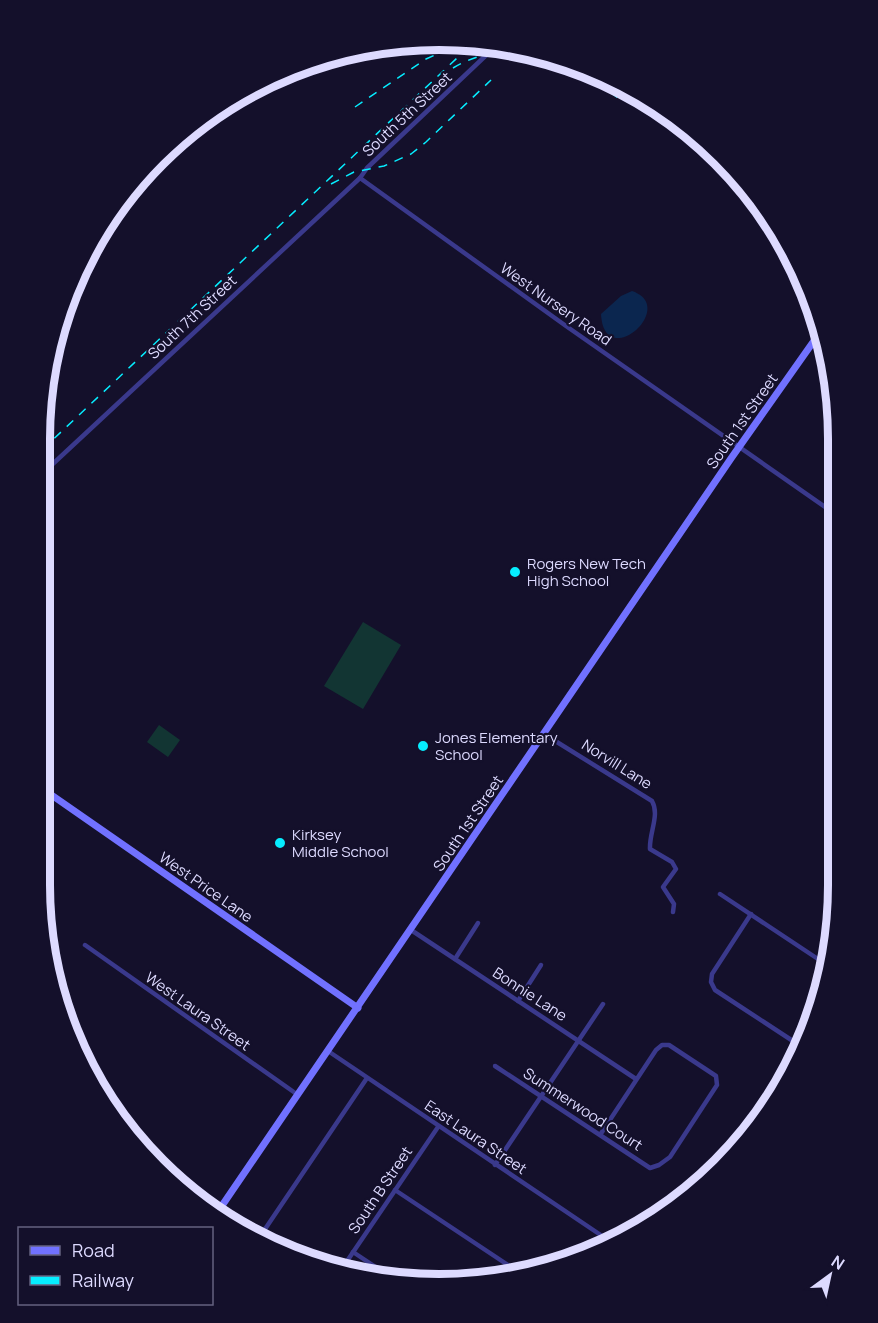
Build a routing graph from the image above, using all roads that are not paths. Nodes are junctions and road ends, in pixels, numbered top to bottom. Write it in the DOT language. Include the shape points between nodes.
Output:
graph roads {
  1 [pos="489,53"];
  2 [pos="360,178"];
  3 [pos="815,339"];
  4 [pos="739,446"];
  5 [pos="50,467"];
  6 [pos="828,509"];
  7 [pos="544,734"];
  8 [pos="50,794"];
  9 [pos="720,894"];
  10 [pos="673,912"];
  11 [pos="751,914"];
  12 [pos="478,922"];
  13 [pos="411,930"];
  14 [pos="85,945"];
  15 [pos="455,959"];
  16 [pos="821,961"];
  17 [pos="541,965"];
  18 [pos="518,1001"];
  19 [pos="603,1004"];
  20 [pos="358,1008"];
  21 [pos="578,1040"];
  22 [pos="795,1042"];
  23 [pos="328,1051"];
  24 [pos="495,1066"];
  25 [pos="367,1078"];
  26 [pos="636,1078"];
  27 [pos="298,1095"];
  28 [pos="541,1096"];
  29 [pos="438,1127"];
  30 [pos="600,1135"];
  31 [pos="495,1165"];
  32 [pos="395,1190"];
  33 [pos="222,1207"];
  34 [pos="264,1231"];
  35 [pos="603,1237"];
  36 [pos="352,1252"];
  37 [pos="346,1262"];
  38 [pos="511,1267"];
  39 [pos="377,1268"];
  1 -- 2 [label="street, South 5th Street"];
  2 -- 4 [label="street, West Nursery Road"];
  2 -- 5 [label="street, South 7th Street"];
  3 -- 4 [label="main road, South 1st Street"];
  4 -- 6 [label="street, West Nursery Road"];
  4 -- 7 [label="main road, South 1st Street"];
  7 -- 10 [label="street, Norvill Lane" via="652,801 656,807 650,849 672,862 676,869 663,887 674,904"];
  7 -- 13 [label="main road, South 1st Street"];
  8 -- 20 [label="main road, West Price Lane"];
  9 -- 11 [label="street"];
  11 -- 16 [label="street"];
  11 -- 22 [label="street" via="712,974 711,982 715,990"];
  12 -- 15 [label="street"];
  13 -- 15 [label="street, Bonnie Lane"];
  13 -- 20 [label="main road, South 1st Street"];
  14 -- 27 [label="street, West Laura Street"];
  15 -- 18 [label="street, Bonnie Lane"];
  17 -- 18 [label="street"];
  18 -- 21 [label="street, Bonnie Lane"];
  19 -- 21 [label="street"];
  20 -- 23 [label="main road, South 1st Street"];
  21 -- 26 [label="street, Bonnie Lane"];
  21 -- 28 [label="street"];
  23 -- 25 [label="street, East Laura Street"];
  23 -- 27 [label="main road, South 1st Street"];
  24 -- 28 [label="street, Summerwood Court"];
  25 -- 29 [label="street, East Laura Street"];
  25 -- 34 [label="street"];
  26 -- 30 [label="street"];
  26 -- 30 [label="street, Summerwood Court" via="656,1050 669,1045 716,1076 717,1085 670,1157 659,1165 650,1168"];
  27 -- 33 [label="main road, South 1st Street"];
  28 -- 30 [label="street, Summerwood Court"];
  28 -- 31 [label="street"];
  29 -- 31 [label="street, East Laura Street"];
  29 -- 32 [label="street, South B Street"];
  31 -- 35 [label="street, East Laura Street"];
  32 -- 36 [label="street, South B Street"];
  32 -- 38 [label="street"];
  36 -- 37 [label="street, South B Street"];
  36 -- 39 [label="street"];
}
